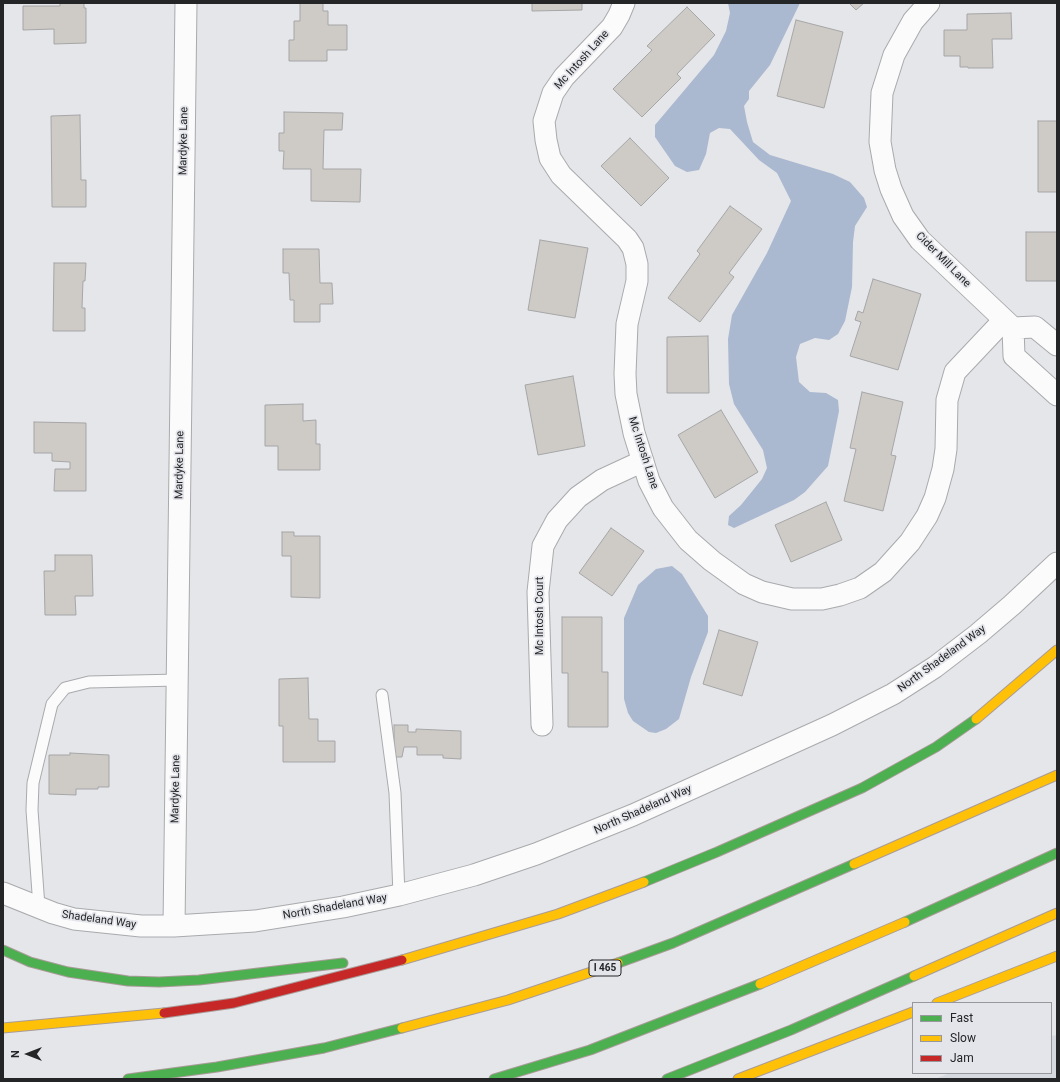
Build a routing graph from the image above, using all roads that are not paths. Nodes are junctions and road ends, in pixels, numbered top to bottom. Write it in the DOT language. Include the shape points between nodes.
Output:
graph roads {
  1 [pos="186,3"];
  2 [pos="624,3"];
  3 [pos="929,3"];
  4 [pos="1009,324"];
  5 [pos="1057,345"];
  6 [pos="1057,395"];
  7 [pos="643,461"];
  8 [pos="1057,563"];
  9 [pos="1057,650"];
  10 [pos="178,680"];
  11 [pos="382,695"];
  12 [pos="542,725"];
  13 [pos="1057,775"];
  14 [pos="1057,853"];
  15 [pos="3,893"];
  16 [pos="399,895"];
  17 [pos="39,907"];
  18 [pos="1057,913"];
  19 [pos="174,926"];
  20 [pos="3,950"];
  21 [pos="429,953"];
  22 [pos="1057,956"];
  23 [pos="940,1002"];
  24 [pos="912,1012"];
  25 [pos="3,1028"];
  26 [pos="128,1079"];
  27 [pos="494,1079"];
  28 [pos="667,1079"];
  29 [pos="738,1079"];
  1 -- 10 [label="street, Mardyke Lane"];
  2 -- 7 [label="street, Mc Intosh Lane" via="612,27 558,85 546,111 544,130 547,149 555,167 567,182 627,239 634,253 637,281 627,324 625,374 630,413"];
  3 -- 4 [label="street, Cider Mill Lane" via="913,21 887,74 880,112 880,142 885,170 898,207 920,240"];
  4 -- 5 [label="street" via="1036,327"];
  4 -- 6 [label="street" via="1014,356"];
  4 -- 7 [label="street, Mc Intosh Lane" via="955,372 947,400 943,469 935,498 922,525 891,565 875,578 850,592 822,599 792,599 762,592 744,584 712,561 682,533 663,508 649,481"];
  7 -- 12 [label="street, Mc Intosh Court" via="602,480 578,497 558,520 543,546 538,592"];
  8 -- 16 [label="street, North Shadeland Way" via="1012,605 952,654 893,694 832,725 580,837 496,868"];
  9 -- 21 [label="highway" via="1014,689 962,730 862,788 620,892 558,914"];
  10 -- 17 [label="lane" via="89,682 65,688 52,704 33,783 32,810"];
  10 -- 19 [label="street, Mardyke Lane"];
  11 -- 16 [label="lane" via="395,793"];
  13 -- 26 [label="highway, I 465" via="673,943 577,978 508,1000 324,1048 218,1067"];
  14 -- 27 [label="highway" via="856,944 730,997 590,1050"];
  15 -- 17 [label="street, Shadeland Way"];
  16 -- 19 [label="street, North Shadeland Way" via="255,921"];
  17 -- 19 [label="street, Shadeland Way" via="88,921"];
  18 -- 28 [label="highway" via="791,1030"];
  20 -- 21 [label="highway" via="30,962 68,972 143,982 199,980"];
  21 -- 25 [label="highway" via="234,1003 104,1020"];
  22 -- 23 [label="highway"];
  24 -- 29 [label="highway"];
}
